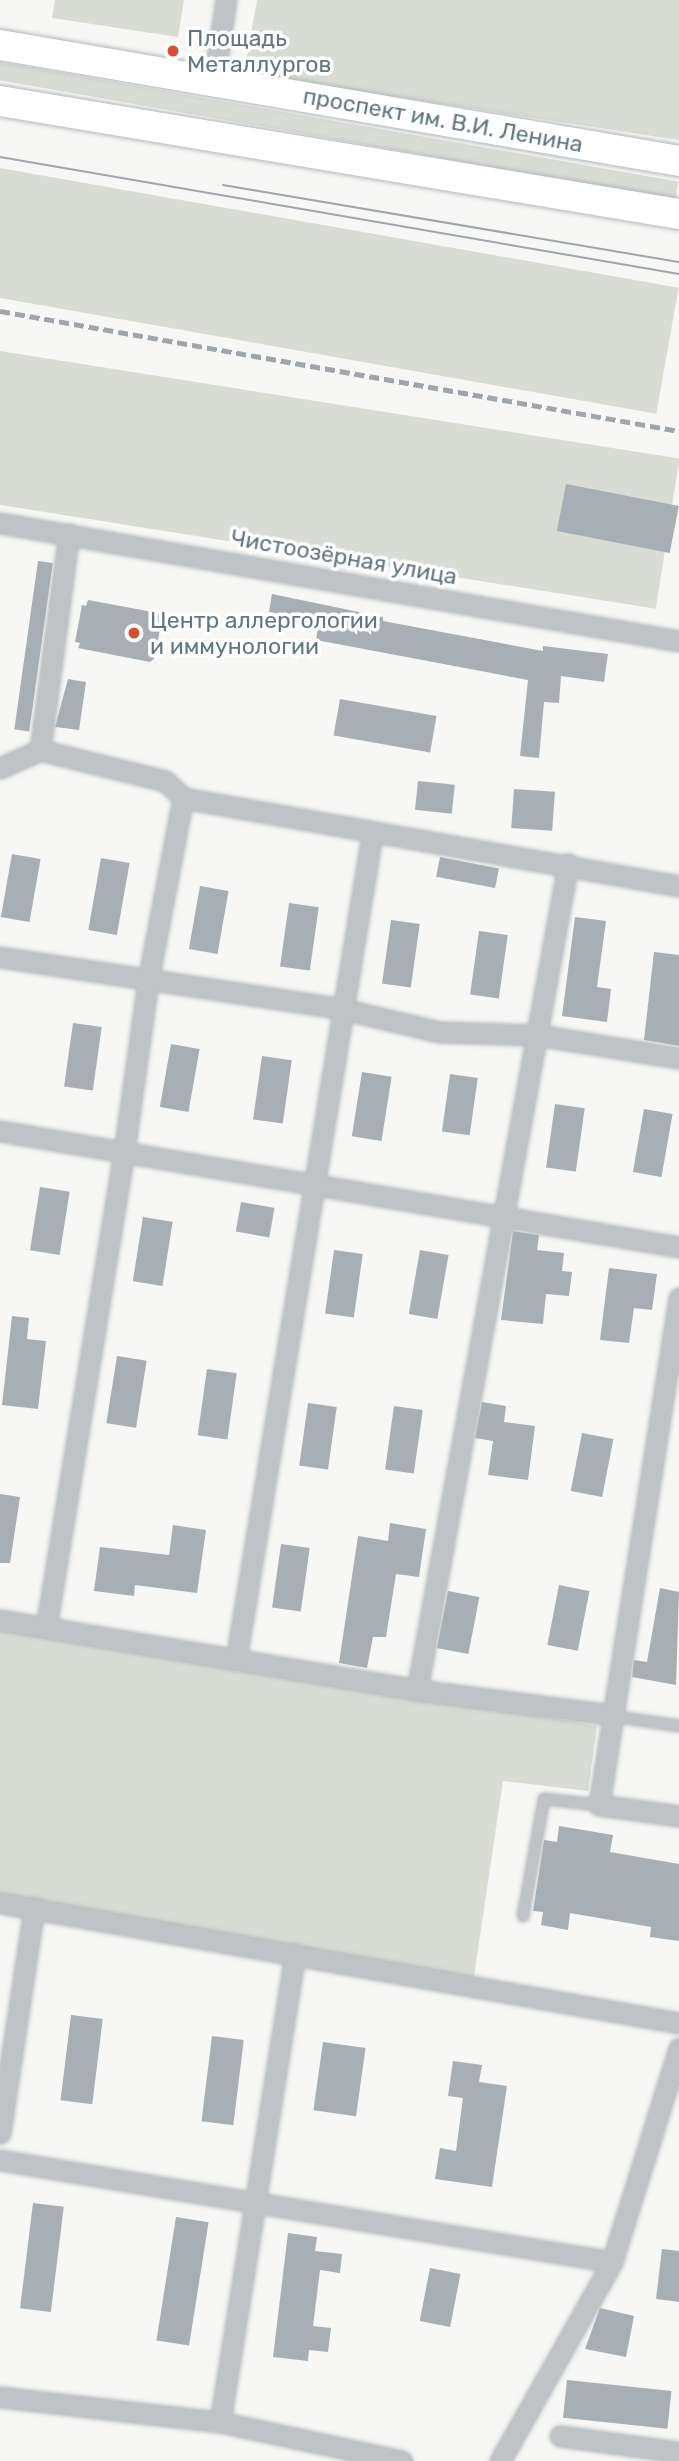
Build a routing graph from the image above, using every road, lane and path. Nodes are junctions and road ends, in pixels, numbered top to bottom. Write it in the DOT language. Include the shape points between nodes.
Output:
graph roads {
  1 [pos="226,0"];
  2 [pos="0,45"];
  3 [pos="214,80"];
  4 [pos="0,101"];
  5 [pos="679,161"];
  6 [pos="679,214"];
  7 [pos="0,523"];
  8 [pos="69,534"];
  9 [pos="679,641"];
  10 [pos="40,750"];
  11 [pos="0,768"];
  12 [pos="183,798"];
  13 [pos="372,835"];
  14 [pos="568,864"];
  15 [pos="679,886"];
  16 [pos="0,957"];
  17 [pos="148,981"];
  18 [pos="342,1009"];
  19 [pos="537,1035"];
  20 [pos="679,1058"];
  21 [pos="0,1130"];
  22 [pos="124,1152"];
  23 [pos="314,1186"];
  24 [pos="503,1219"];
  25 [pos="679,1247"];
  26 [pos="679,1298"];
  27 [pos="0,1620"];
  28 [pos="46,1628"];
  29 [pos="236,1660"];
  30 [pos="417,1690"];
  31 [pos="611,1716"];
  32 [pos="679,1726"];
  33 [pos="599,1805"];
  34 [pos="679,1816"];
  35 [pos="0,1903"];
  36 [pos="34,1908"];
  37 [pos="523,1916"];
  38 [pos="295,1954"];
  39 [pos="679,2023"];
  40 [pos="679,2048"];
  41 [pos="0,2133"];
  42 [pos="0,2160"];
  43 [pos="253,2202"];
  44 [pos="612,2262"];
  45 [pos="0,2397"];
  46 [pos="220,2422"];
  47 [pos="560,2436"];
  48 [pos="679,2452"];
  49 [pos="402,2461"];
  50 [pos="500,2461"];
  1 -- 3 [label="street"];
  2 -- 3 [label="main road, проспект им. В.И. Ленина"];
  3 -- 5 [label="main road, проспект им. В.И. Ленина"];
  4 -- 6 [label="main road"];
  7 -- 8 [label="street, Чистоозёрная улица"];
  8 -- 9 [label="street, Чистоозёрная улица"];
  8 -- 10 [label="street"];
  10 -- 11 [label="street"];
  10 -- 12 [label="street" via="165,781"];
  12 -- 13 [label="street"];
  12 -- 17 [label="street"];
  13 -- 14 [label="street"];
  13 -- 18 [label="street"];
  14 -- 15 [label="street"];
  14 -- 19 [label="street"];
  16 -- 17 [label="street"];
  17 -- 18 [label="street"];
  17 -- 22 [label="street"];
  18 -- 19 [label="street" via="439,1032"];
  18 -- 23 [label="street"];
  19 -- 20 [label="street"];
  19 -- 24 [label="street"];
  21 -- 22 [label="street"];
  22 -- 23 [label="street"];
  22 -- 28 [label="street"];
  23 -- 24 [label="street"];
  23 -- 29 [label="street"];
  24 -- 25 [label="street"];
  24 -- 30 [label="street"];
  26 -- 31 [label="street"];
  27 -- 28 [label="street"];
  28 -- 29 [label="street"];
  29 -- 30 [label="street"];
  30 -- 31 [label="street"];
  31 -- 32 [label="lane"];
  31 -- 33 [label="street"];
  33 -- 34 [label="street"];
  33 -- 37 [label="lane" via="544,1799"];
  35 -- 36 [label="street"];
  36 -- 38 [label="street"];
  36 -- 41 [label="street"];
  38 -- 39 [label="street"];
  38 -- 43 [label="street"];
  40 -- 44 [label="street"];
  42 -- 43 [label="street"];
  43 -- 44 [label="street"];
  43 -- 46 [label="street"];
  44 -- 50 [label="street"];
  45 -- 46 [label="street"];
  46 -- 49 [label="street"];
  47 -- 48 [label="street"];
}
